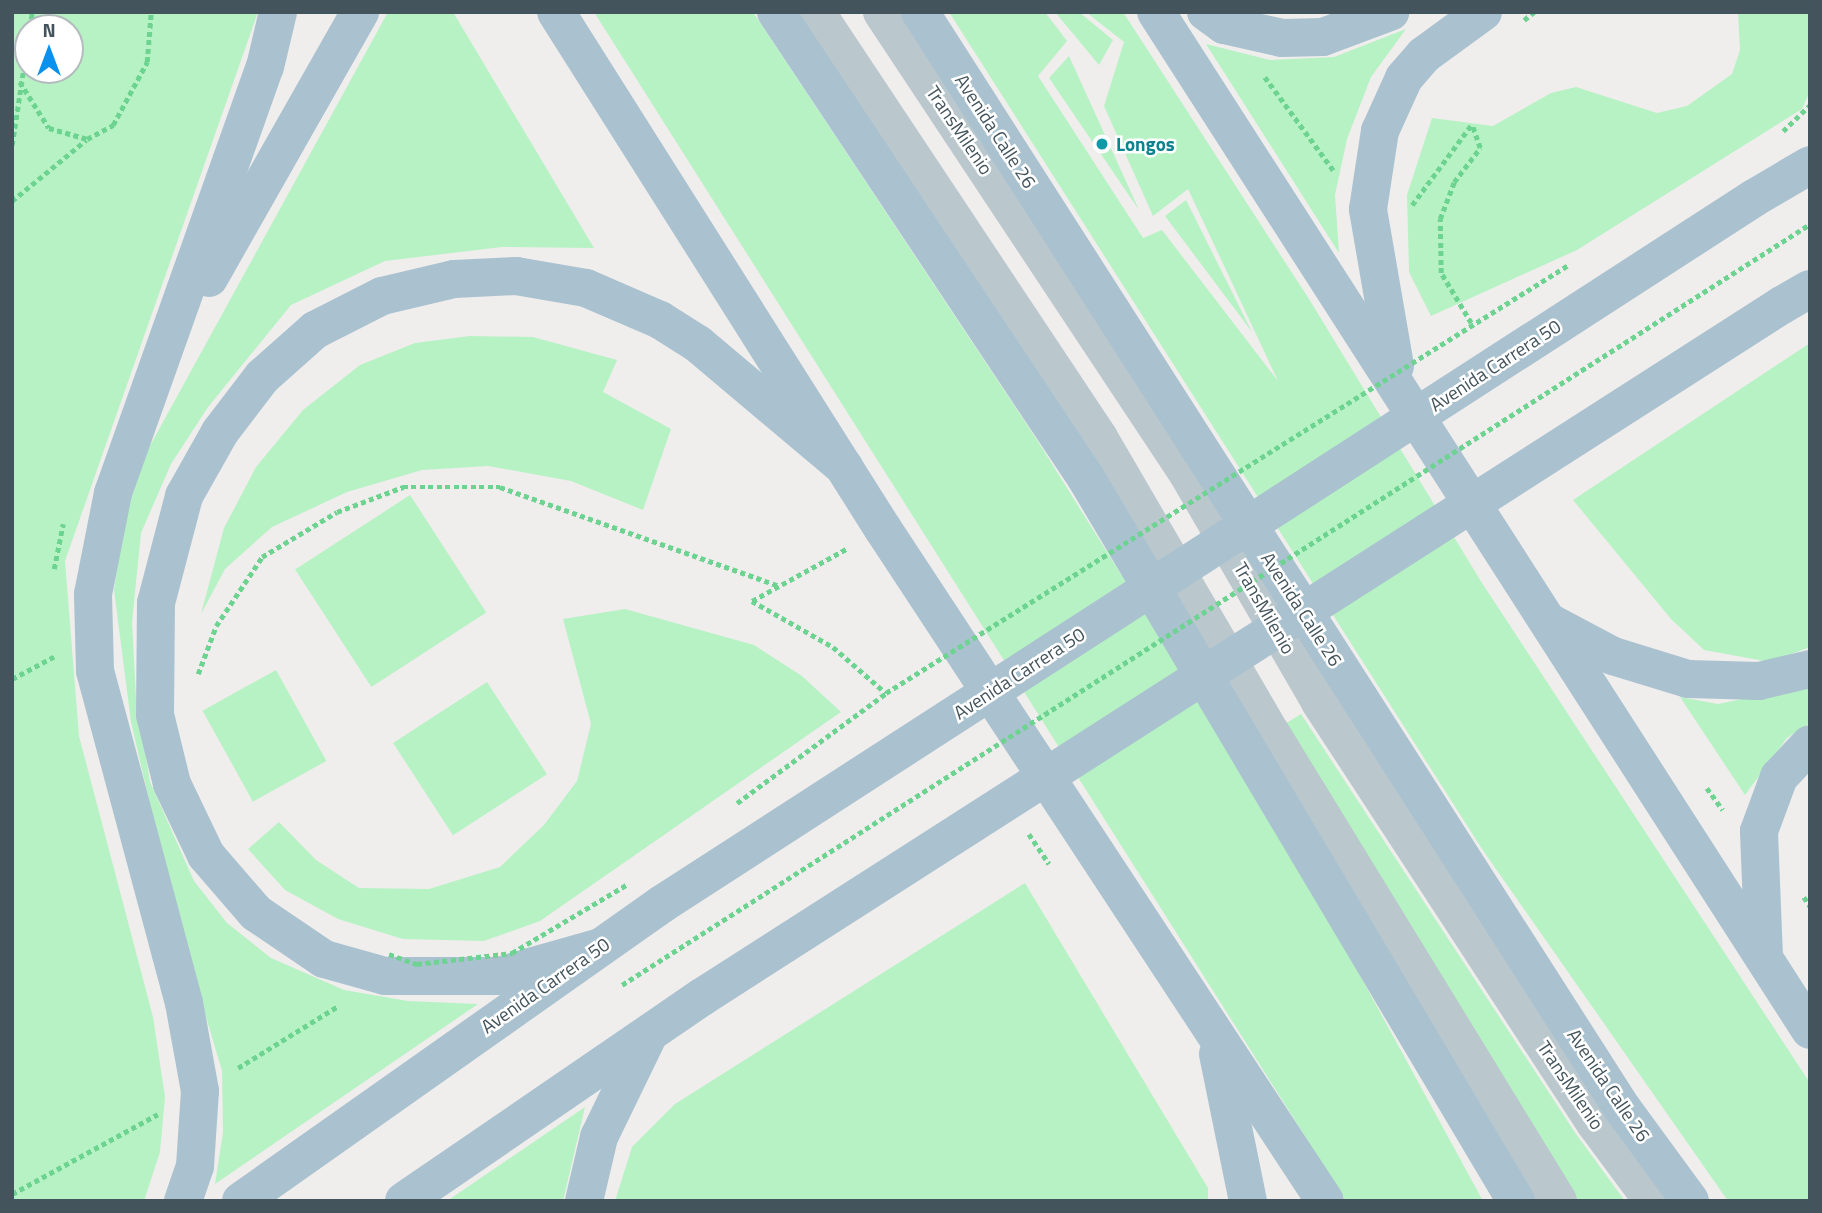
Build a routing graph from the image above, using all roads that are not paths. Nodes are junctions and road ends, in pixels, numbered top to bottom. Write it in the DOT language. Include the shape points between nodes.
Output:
graph roads {
  1 [pos="278,12"];
  2 [pos="360,12"];
  3 [pos="556,12"];
  4 [pos="776,12"];
  5 [pos="816,12"];
  6 [pos="882,12"];
  7 [pos="920,12"];
  8 [pos="1156,12"];
  9 [pos="1206,12"];
  10 [pos="1390,12"];
  11 [pos="1483,12"];
  12 [pos="1802,165"];
  13 [pos="1796,297"];
  14 [pos="162,359"];
  15 [pos="1399,389"];
  16 [pos="844,467"];
  17 [pos="1549,622"];
  18 [pos="1810,669"];
  19 [pos="1810,744"];
  20 [pos="597,947"];
  21 [pos="1764,959"];
  22 [pos="1209,1022"];
  23 [pos="1810,1030"];
  24 [pos="650,1032"];
  25 [pos="183,1201"];
  26 [pos="241,1201"];
  27 [pos="404,1201"];
  28 [pos="584,1201"];
  29 [pos="1248,1201"];
  30 [pos="1325,1201"];
  31 [pos="1516,1201"];
  32 [pos="1558,1201"];
  33 [pos="1653,1201"];
  34 [pos="1690,1201"];
  1 -- 14 [label="main road" via="265,67"];
  2 -- 14 [label="main road"];
  3 -- 16 [label="main road"];
  4 -- 31 [label="main road" via="1086,478"];
  5 -- 32 [label="lane" via="1099,438 1271,733"];
  6 -- 33 [label="lane, TransMilenio" via="1188,474 1320,702 1595,1123"];
  7 -- 34 [label="main road, Avenida Calle 26" via="1614,1096"];
  8 -- 15 [label="main road"];
  9 -- 10 [label="main road" via="1252,34 1323,37"];
  11 -- 15 [label="main road" via="1443,39 1404,78 1380,131 1368,209"];
  12 -- 20 [label="main road, Avenida Carrera 50, bridge"];
  13 -- 24 [label="main road, bridge"];
  14 -- 25 [label="main road" via="113,493 97,558 92,637 94,671 184,1003 200,1091 195,1166"];
  15 -- 17 [label="main road"];
  16 -- 20 [label="main road" via="698,344 623,301 550,280 454,279 382,296 315,330 262,377 220,432 184,496 156,604 155,715 172,784 206,855 256,914 324,959 384,959 499,976"];
  16 -- 22 [label="main road"];
  17 -- 18 [label="main road" via="1613,656 1688,678 1759,681"];
  17 -- 21 [label="main road"];
  19 -- 21 [label="main road" via="1779,776 1759,831"];
  20 -- 26 [label="main road, Avenida Carrera 50"];
  21 -- 23 [label="main road"];
  22 -- 29 [label="main road" via="1236,1121"];
  22 -- 30 [label="main road"];
  24 -- 27 [label="main road"];
  24 -- 28 [label="main road" via="599,1137"];
}
